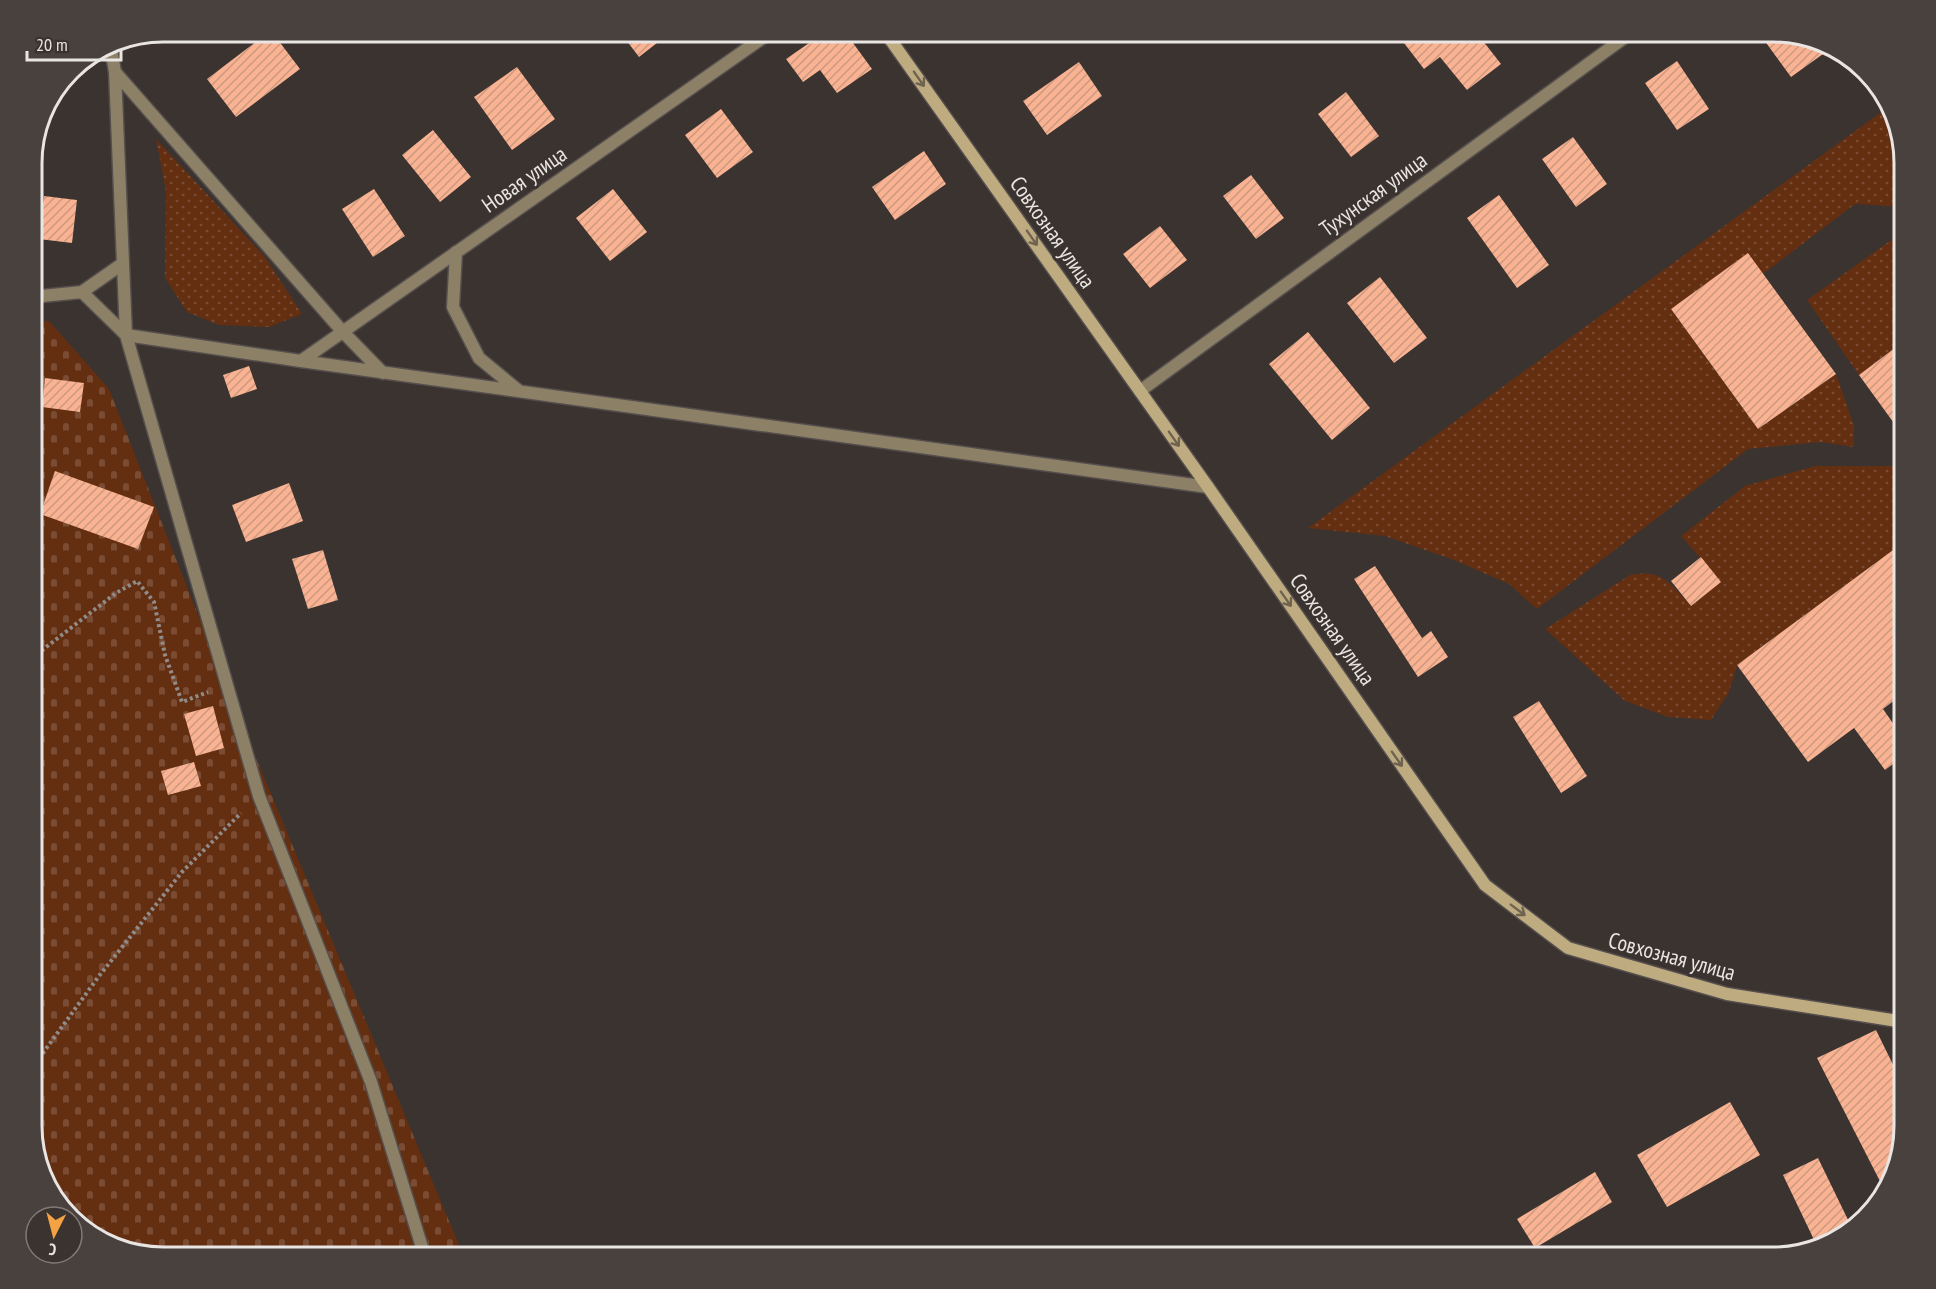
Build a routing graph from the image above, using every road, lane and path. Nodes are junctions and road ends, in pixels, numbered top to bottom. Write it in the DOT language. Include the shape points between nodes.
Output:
graph roads {
  1 [pos="757,42"];
  2 [pos="892,42"];
  3 [pos="1618,42"];
  4 [pos="112,53"];
  5 [pos="115,72"];
  6 [pos="456,252"];
  7 [pos="123,264"];
  8 [pos="82,292"];
  9 [pos="42,296"];
  10 [pos="343,332"];
  11 [pos="126,335"];
  12 [pos="301,361"];
  13 [pos="383,373"];
  14 [pos="1140,391"];
  15 [pos="520,392"];
  16 [pos="1208,487"];
  17 [pos="42,650"];
  18 [pos="226,686"];
  19 [pos="259,796"];
  20 [pos="1894,1020"];
  21 [pos="42,1054"];
  22 [pos="422,1247"];
  1 -- 6 [label="street, Новая улица"];
  2 -- 14 [label="main road, Совхозная улица, one-way"];
  3 -- 14 [label="street, Тухунская улица"];
  4 -- 5 [label="street"];
  5 -- 7 [label="street"];
  5 -- 10 [label="street"];
  6 -- 10 [label="street, Новая улица"];
  6 -- 15 [label="street" via="453,307 480,358"];
  7 -- 8 [label="street"];
  7 -- 11 [label="street"];
  8 -- 9 [label="street"];
  8 -- 11 [label="street"];
  10 -- 12 [label="street, Новая улица"];
  10 -- 13 [label="street"];
  11 -- 12 [label="street"];
  11 -- 18 [label="street"];
  12 -- 13 [label="street"];
  13 -- 15 [label="street"];
  14 -- 16 [label="main road, Совхозная улица, one-way"];
  15 -- 16 [label="street"];
  16 -- 20 [label="main road, Совхозная улица, one-way" via="1485,885 1568,948 1727,994"];
  17 -- 18 [label="path" via="137,581 154,602 165,655 182,702"];
  18 -- 19 [label="street"];
  19 -- 21 [label="path" via="182,872"];
  19 -- 22 [label="street" via="371,1082"];
}
